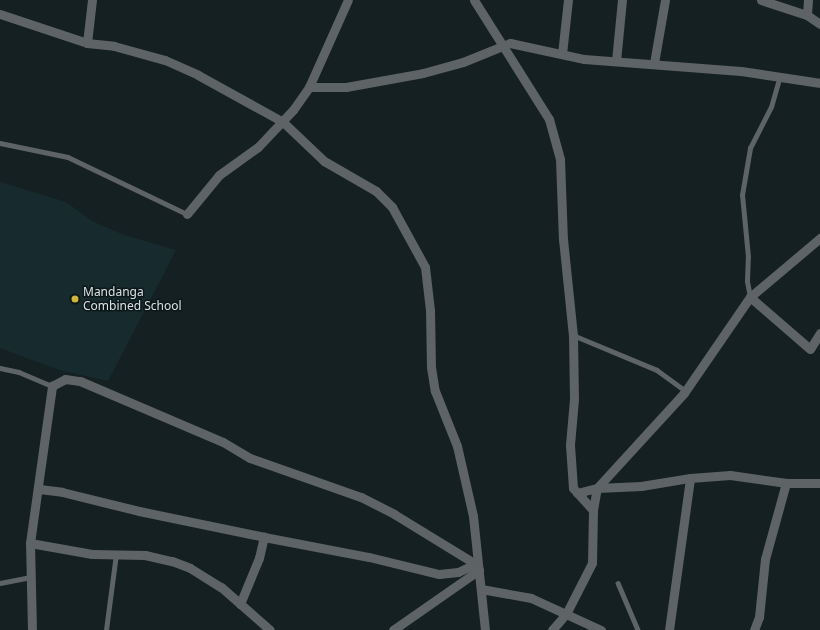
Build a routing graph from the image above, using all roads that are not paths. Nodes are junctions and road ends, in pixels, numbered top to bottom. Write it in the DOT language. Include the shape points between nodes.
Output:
graph roads {
  1 [pos="92,0"];
  2 [pos="348,0"];
  3 [pos="474,0"];
  4 [pos="568,0"];
  5 [pos="622,0"];
  6 [pos="665,0"];
  7 [pos="761,0"];
  8 [pos="808,0"];
  9 [pos="0,14"];
  10 [pos="806,14"];
  11 [pos="820,24"];
  12 [pos="87,43"];
  13 [pos="503,44"];
  14 [pos="562,54"];
  15 [pos="616,62"];
  16 [pos="654,63"];
  17 [pos="780,76"];
  18 [pos="820,83"];
  19 [pos="309,87"];
  20 [pos="283,122"];
  21 [pos="0,143"];
  22 [pos="187,214"];
  23 [pos="820,238"];
  24 [pos="750,296"];
  25 [pos="820,333"];
  26 [pos="573,335"];
  27 [pos="0,368"];
  28 [pos="52,386"];
  29 [pos="686,391"];
  30 [pos="690,478"];
  31 [pos="786,482"];
  32 [pos="820,484"];
  33 [pos="597,488"];
  34 [pos="38,489"];
  35 [pos="577,493"];
  36 [pos="593,510"];
  37 [pos="264,537"];
  38 [pos="30,543"];
  39 [pos="116,554"];
  40 [pos="477,565"];
  41 [pos="30,577"];
  42 [pos="0,583"];
  43 [pos="618,583"];
  44 [pos="481,589"];
  45 [pos="240,604"];
  46 [pos="566,614"];
  47 [pos="32,630"];
  48 [pos="106,630"];
  49 [pos="270,630"];
  50 [pos="393,630"];
  51 [pos="485,630"];
  52 [pos="552,630"];
  53 [pos="601,630"];
  54 [pos="638,630"];
  55 [pos="669,630"];
  56 [pos="754,630"];
  1 -- 12 [label="street"];
  2 -- 19 [label="street"];
  3 -- 13 [label="street"];
  4 -- 14 [label="street"];
  5 -- 15 [label="street"];
  6 -- 16 [label="street"];
  7 -- 10 [label="street"];
  8 -- 10 [label="street"];
  9 -- 12 [label="street"];
  10 -- 11 [label="street"];
  12 -- 20 [label="street" via="114,46 165,60 248,100"];
  13 -- 14 [label="street" via="510,43"];
  13 -- 19 [label="street" via="476,57 423,73 346,87"];
  13 -- 26 [label="street" via="549,119 560,159 563,239"];
  14 -- 15 [label="street"];
  15 -- 16 [label="street"];
  16 -- 17 [label="street"];
  17 -- 18 [label="street"];
  17 -- 24 [label="lane" via="771,107 750,148 742,195"];
  19 -- 20 [label="street"];
  20 -- 22 [label="street" via="258,147 219,175"];
  20 -- 40 [label="street" via="324,161 376,191 392,207 425,267 430,310 431,367 435,391 457,446 473,516"];
  21 -- 22 [label="lane" via="68,157"];
  23 -- 24 [label="street"];
  24 -- 25 [label="street" via="810,349"];
  24 -- 29 [label="street"];
  26 -- 29 [label="lane" via="657,370"];
  26 -- 35 [label="street" via="574,399 570,445 573,488"];
  27 -- 28 [label="lane" via="19,372"];
  28 -- 34 [label="street"];
  28 -- 40 [label="street" via="65,379 80,381 223,442 250,458 342,490 394,514"];
  29 -- 33 [label="street"];
  30 -- 31 [label="street" via="730,476"];
  30 -- 33 [label="street" via="641,486"];
  30 -- 55 [label="street"];
  31 -- 32 [label="street"];
  31 -- 56 [label="street" via="765,559 759,617"];
  33 -- 35 [label="street"];
  33 -- 36 [label="street"];
  34 -- 37 [label="street" via="62,492"];
  34 -- 38 [label="street"];
  35 -- 36 [label="street"];
  36 -- 46 [label="street" via="592,563"];
  37 -- 40 [label="street" via="369,557 439,574 458,572"];
  37 -- 45 [label="street" via="259,558"];
  38 -- 39 [label="street" via="92,554"];
  38 -- 41 [label="street"];
  39 -- 45 [label="street" via="145,555 190,568 221,587"];
  39 -- 48 [label="lane"];
  40 -- 44 [label="street"];
  40 -- 50 [label="street"];
  41 -- 42 [label="lane"];
  41 -- 47 [label="street"];
  43 -- 54 [label="lane"];
  44 -- 46 [label="street" via="531,598"];
  44 -- 51 [label="street"];
  45 -- 49 [label="street"];
  46 -- 52 [label="street"];
  46 -- 53 [label="street"];
}
